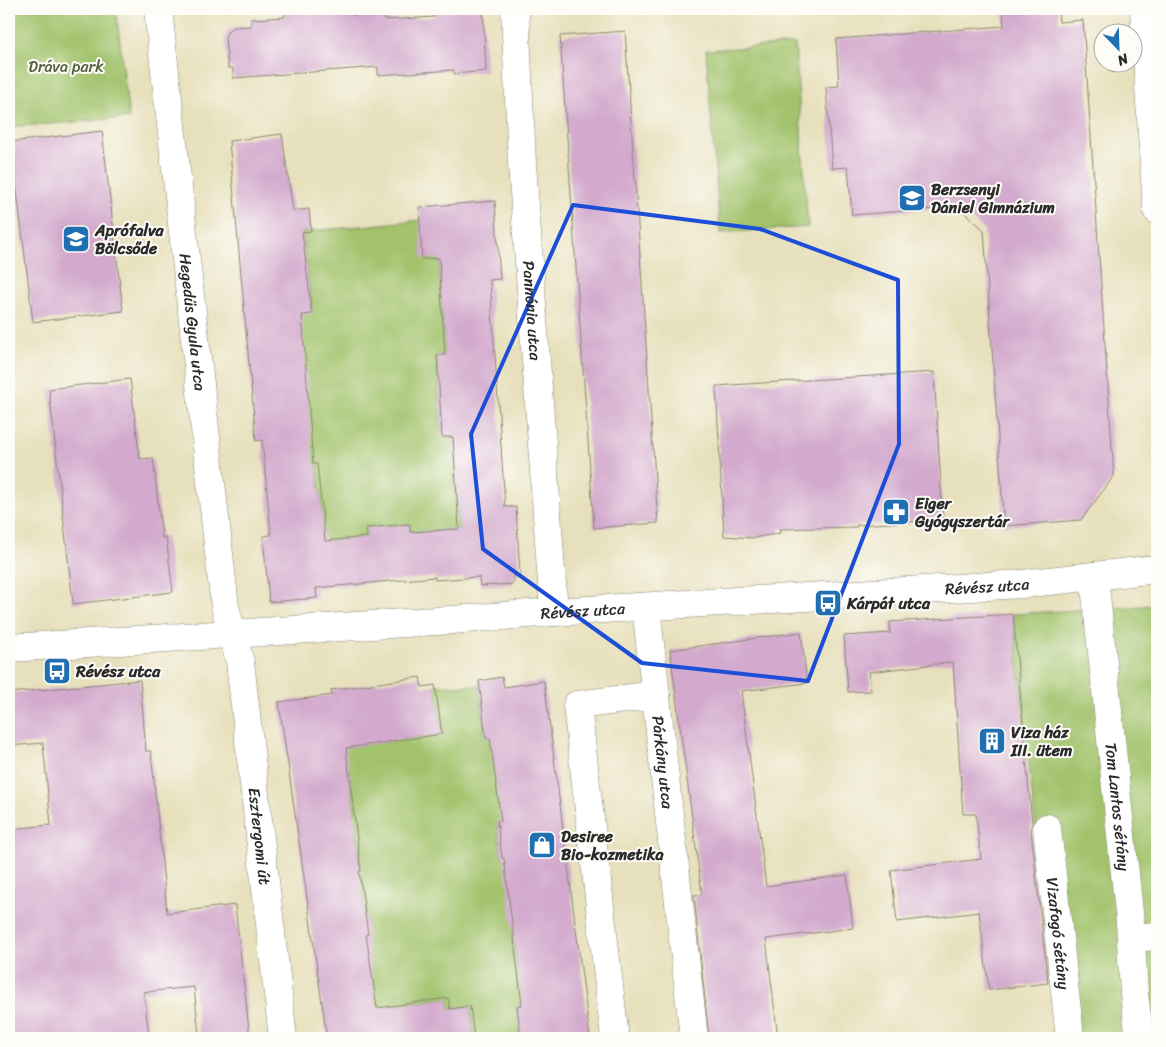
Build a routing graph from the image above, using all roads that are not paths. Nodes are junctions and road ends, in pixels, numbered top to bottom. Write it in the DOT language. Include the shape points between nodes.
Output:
graph roads {
  1 [pos="158,9"];
  2 [pos="515,9"];
  3 [pos="1144,9"];
  4 [pos="1157,210"];
  5 [pos="1157,569"];
  6 [pos="1094,576"];
  7 [pos="646,606"];
  8 [pos="554,612"];
  9 [pos="232,634"];
  10 [pos="9,648"];
  11 [pos="656,695"];
  12 [pos="1047,828"];
  13 [pos="1144,937"];
  14 [pos="283,1038"];
  15 [pos="615,1038"];
  16 [pos="694,1038"];
  17 [pos="1070,1038"];
  18 [pos="1140,1038"];
  1 -- 9 [label="street, Hegedűs Gyula utca" via="224,597"];
  2 -- 8 [label="street, Pannónia utca" via="523,174"];
  3 -- 4 [label="street"];
  5 -- 6 [label="street, Révész utca"];
  6 -- 7 [label="street, Révész utca" via="1022,584"];
  6 -- 13 [label="street, Tom Lantos sétány"];
  7 -- 8 [label="street, Révész utca"];
  7 -- 11 [label="street, Párkány utca"];
  8 -- 9 [label="street, Révész utca"];
  9 -- 10 [label="street, Révész utca"];
  9 -- 14 [label="street, Esztergomi út" via="240,662"];
  11 -- 15 [label="street" via="577,705"];
  11 -- 16 [label="street, Párkány utca"];
  12 -- 17 [label="street, Vizafogó sétány"];
  13 -- 18 [label="street, Tom Lantos sétány" via="1134,994"];
}
